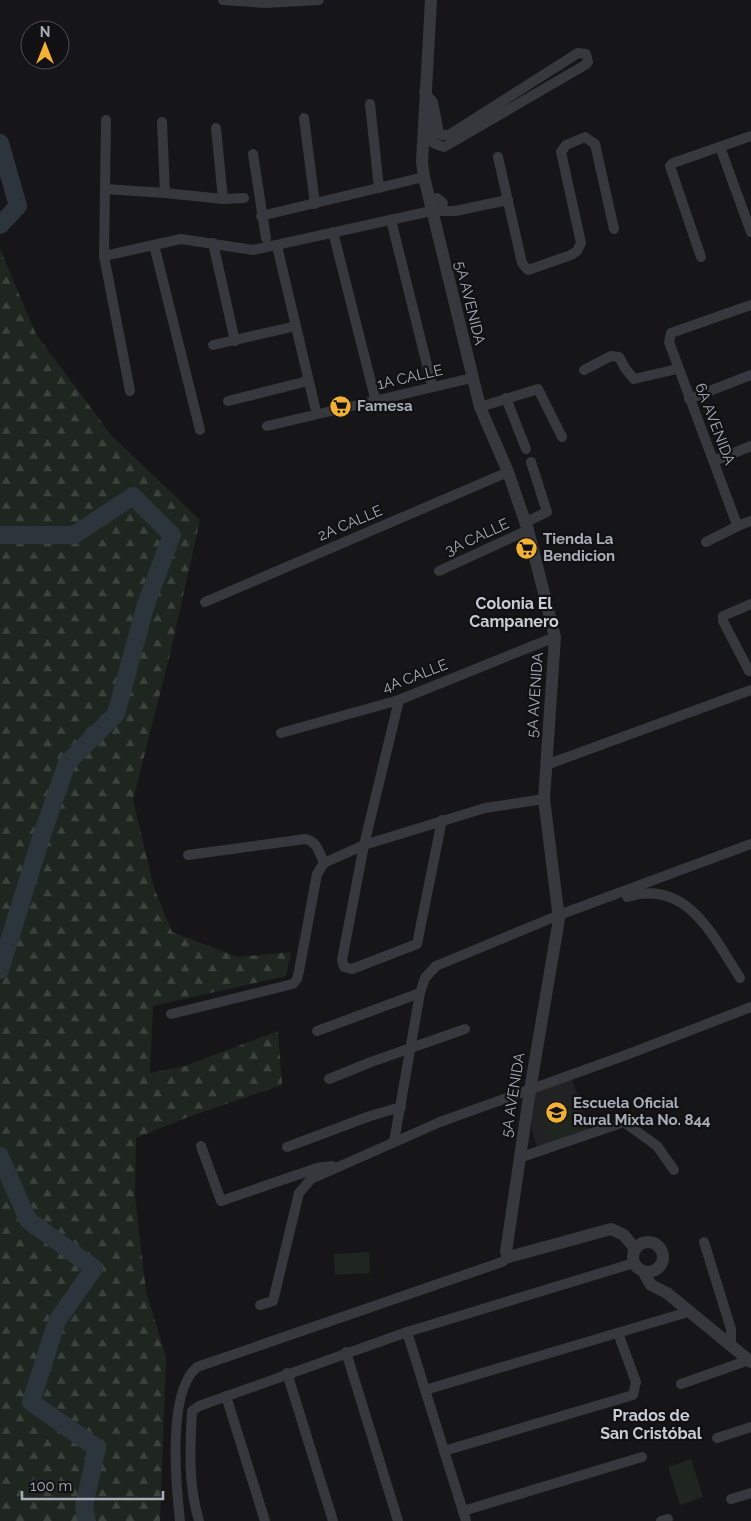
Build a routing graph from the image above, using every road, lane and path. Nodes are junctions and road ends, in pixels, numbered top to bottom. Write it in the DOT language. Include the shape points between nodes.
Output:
graph roads {
  1 [pos="223,0"];
  2 [pos="319,0"];
  3 [pos="431,0"];
  4 [pos="424,92"];
  5 [pos="370,104"];
  6 [pos="304,118"];
  7 [pos="106,120"];
  8 [pos="162,122"];
  9 [pos="216,128"];
  10 [pos="751,136"];
  11 [pos="720,147"];
  12 [pos="253,154"];
  13 [pos="498,157"];
  14 [pos="424,177"];
  15 [pos="380,188"];
  16 [pos="105,190"];
  17 [pos="165,193"];
  18 [pos="244,198"];
  19 [pos="223,199"];
  20 [pos="508,200"];
  21 [pos="315,204"];
  22 [pos="434,207"];
  23 [pos="261,216"];
  24 [pos="391,220"];
  25 [pos="614,229"];
  26 [pos="333,232"];
  27 [pos="751,232"];
  28 [pos="266,238"];
  29 [pos="213,243"];
  30 [pos="154,245"];
  31 [pos="277,246"];
  32 [pos="104,256"];
  33 [pos="701,257"];
  34 [pos="751,305"];
  35 [pos="296,326"];
  36 [pos="235,341"];
  37 [pos="213,345"];
  38 [pos="677,369"];
  39 [pos="584,370"];
  40 [pos="751,375"];
  41 [pos="472,378"];
  42 [pos="308,381"];
  43 [pos="431,381"];
  44 [pos="130,391"];
  45 [pos="374,394"];
  46 [pos="506,398"];
  47 [pos="689,399"];
  48 [pos="228,401"];
  49 [pos="480,407"];
  50 [pos="315,408"];
  51 [pos="266,426"];
  52 [pos="200,430"];
  53 [pos="562,437"];
  54 [pos="751,446"];
  55 [pos="526,449"];
  56 [pos="714,461"];
  57 [pos="531,462"];
  58 [pos="508,472"];
  59 [pos="751,520"];
  60 [pos="738,523"];
  61 [pos="527,526"];
  62 [pos="706,542"];
  63 [pos="439,571"];
  64 [pos="205,602"];
  65 [pos="751,604"];
  66 [pos="555,637"];
  67 [pos="749,671"];
  68 [pos="751,690"];
  69 [pos="399,700"];
  70 [pos="281,733"];
  71 [pos="546,765"];
  72 [pos="544,799"];
  73 [pos="442,820"];
  74 [pos="751,844"];
  75 [pos="364,846"];
  76 [pos="188,855"];
  77 [pos="324,863"];
  78 [pos="559,917"];
  79 [pos="740,978"];
  80 [pos="420,993"];
  81 [pos="751,1007"];
  82 [pos="171,1014"];
  83 [pos="465,1029"];
  84 [pos="317,1031"];
  85 [pos="412,1048"];
  86 [pos="329,1079"];
  87 [pos="530,1090"];
  88 [pos="401,1107"];
  89 [pos="394,1142"];
  90 [pos="201,1146"];
  91 [pos="287,1147"];
  92 [pos="520,1158"];
  93 [pos="348,1164"];
  94 [pos="674,1170"];
  95 [pos="704,1242"];
  96 [pos="637,1247"];
  97 [pos="509,1257"];
  98 [pos="638,1267"];
  99 [pos="658,1268"];
  100 [pos="667,1293"];
  101 [pos="260,1305"];
  102 [pos="688,1312"];
  103 [pos="408,1332"];
  104 [pos="618,1332"];
  105 [pos="732,1346"];
  106 [pos="346,1352"];
  107 [pos="750,1361"];
  108 [pos="287,1373"];
  109 [pos="681,1384"];
  110 [pos="426,1390"];
  111 [pos="226,1396"];
  112 [pos="751,1427"];
  113 [pos="717,1438"];
  114 [pos="444,1451"];
  115 [pos="642,1457"];
  116 [pos="751,1493"];
  117 [pos="731,1499"];
  118 [pos="464,1516"];
  119 [pos="180,1521"];
  120 [pos="199,1521"];
  121 [pos="265,1521"];
  122 [pos="332,1521"];
  123 [pos="398,1521"];
  1 -- 2 [label="street" via="265,3"];
  3 -- 4 [label="street, 5A AVENIDA"];
  4 -- 4 [label="street" via="433,102 439,133 441,136 449,135 578,53 584,53 588,58 585,65 444,147 433,143 429,105"];
  4 -- 14 [label="street, 5A AVENIDA"];
  5 -- 15 [label="street"];
  6 -- 21 [label="street"];
  7 -- 16 [label="street"];
  8 -- 17 [label="street"];
  9 -- 19 [label="street"];
  10 -- 11 [label="street"];
  11 -- 27 [label="street"];
  11 -- 33 [label="street" via="670,166"];
  12 -- 23 [label="street"];
  13 -- 20 [label="street"];
  14 -- 15 [label="street"];
  14 -- 22 [label="street, 5A AVENIDA"];
  15 -- 21 [label="street"];
  16 -- 17 [label="street"];
  16 -- 32 [label="street"];
  17 -- 19 [label="street"];
  18 -- 19 [label="street"];
  20 -- 22 [label="street" via="455,211"];
  20 -- 25 [label="street" via="524,267 528,270 577,251 581,243 579,230 561,152 566,145 589,138 595,144"];
  21 -- 23 [label="street"];
  22 -- 24 [label="street"];
  22 -- 41 [label="street, 5A AVENIDA"];
  23 -- 28 [label="street"];
  24 -- 26 [label="street"];
  24 -- 43 [label="street"];
  26 -- 31 [label="street"];
  26 -- 45 [label="street"];
  29 -- 30 [label="street" via="181,239"];
  29 -- 31 [label="street" via="253,250"];
  29 -- 36 [label="street"];
  30 -- 32 [label="street"];
  30 -- 52 [label="street"];
  31 -- 35 [label="street"];
  32 -- 44 [label="street"];
  34 -- 38 [label="street, 6A AVENIDA" via="671,333 669,337"];
  35 -- 36 [label="street"];
  35 -- 42 [label="street"];
  36 -- 37 [label="street"];
  38 -- 39 [label="street" via="634,379 619,357 611,356"];
  38 -- 47 [label="street, 6A AVENIDA"];
  40 -- 47 [label="street"];
  41 -- 49 [label="street, 5A AVENIDA"];
  41 -- 51 [label="street, 1A CALLE"];
  42 -- 48 [label="street"];
  42 -- 50 [label="street"];
  46 -- 49 [label="street"];
  46 -- 53 [label="street" via="538,389"];
  46 -- 55 [label="street"];
  47 -- 56 [label="street, 6A AVENIDA"];
  49 -- 58 [label="street, 5A AVENIDA"];
  54 -- 56 [label="street"];
  56 -- 60 [label="street, 6A AVENIDA"];
  57 -- 61 [label="street, 3A CALLE" via="547,512"];
  58 -- 61 [label="street, 5A AVENIDA"];
  58 -- 64 [label="street, 2A CALLE"];
  59 -- 60 [label="street"];
  60 -- 62 [label="street"];
  61 -- 63 [label="street, 3A CALLE"];
  61 -- 66 [label="street, 5A AVENIDA"];
  65 -- 67 [label="street" via="723,616"];
  66 -- 69 [label="street, 4A CALLE"];
  66 -- 71 [label="street, 5A AVENIDA"];
  68 -- 71 [label="street"];
  69 -- 70 [label="street, 4A CALLE"];
  69 -- 75 [label="street"];
  71 -- 72 [label="street, 5A AVENIDA"];
  72 -- 73 [label="street" via="485,808"];
  72 -- 78 [label="street, 5A AVENIDA"];
  73 -- 75 [label="street"];
  73 -- 75 [label="street" via="417,944 352,969 344,967 342,960"];
  74 -- 78 [label="street"];
  75 -- 77 [label="street"];
  76 -- 77 [label="street" via="305,839 316,845"];
  77 -- 82 [label="street" via="317,874 299,971 293,984"];
  78 -- 79 [label="street" via="641,892 669,896 682,902 702,920"];
  78 -- 80 [label="street" via="436,966 424,978"];
  78 -- 87 [label="street, 5A AVENIDA"];
  80 -- 84 [label="street"];
  80 -- 85 [label="street"];
  81 -- 87 [label="street"];
  83 -- 85 [label="street"];
  85 -- 86 [label="street"];
  85 -- 88 [label="street"];
  87 -- 89 [label="street"];
  87 -- 92 [label="street, 5A AVENIDA"];
  88 -- 89 [label="street"];
  88 -- 91 [label="street"];
  89 -- 93 [label="street"];
  90 -- 93 [label="street" via="221,1201 317,1168"];
  92 -- 94 [label="street" via="624,1122 657,1146"];
  92 -- 97 [label="street, 5A AVENIDA" via="507,1244"];
  93 -- 101 [label="street" via="311,1179 299,1194 273,1301"];
  95 -- 105 [label="street" via="732,1329"];
  96 -- 97 [label="street" via="628,1230 620,1224 569,1235"];
  96 -- 98 [label="street" via="633,1256"];
  96 -- 99 [label="street" via="649,1242 661,1250"];
  97 -- 119 [label="street" via="196,1367 187,1380 178,1411 175,1466"];
  98 -- 99 [label="street" via="651,1272"];
  98 -- 100 [label="street" via="651,1285"];
  98 -- 103 [label="street"];
  99 -- 100 [label="street"];
  100 -- 102 [label="street"];
  102 -- 104 [label="street"];
  102 -- 105 [label="street"];
  103 -- 106 [label="street"];
  103 -- 110 [label="street"];
  104 -- 110 [label="street"];
  104 -- 114 [label="street" via="636,1382 633,1394"];
  105 -- 107 [label="street"];
  106 -- 108 [label="street"];
  106 -- 123 [label="street"];
  107 -- 109 [label="street"];
  108 -- 111 [label="street"];
  108 -- 122 [label="street"];
  110 -- 114 [label="street"];
  111 -- 120 [label="street" via="192,1411 192,1498"];
  111 -- 121 [label="street"];
  112 -- 113 [label="street"];
  114 -- 118 [label="street"];
  115 -- 118 [label="street"];
  116 -- 117 [label="street"];
}
